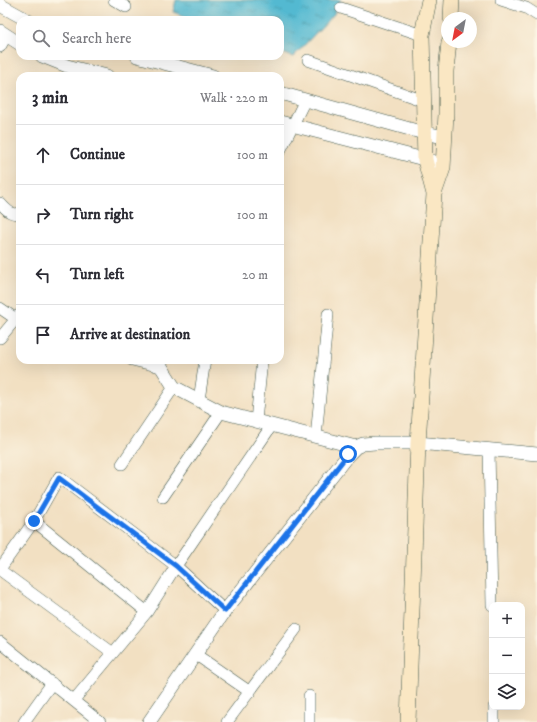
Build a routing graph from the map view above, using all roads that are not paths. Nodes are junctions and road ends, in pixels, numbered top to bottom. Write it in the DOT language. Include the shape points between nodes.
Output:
graph roads {
  1 [pos="114,0"];
  2 [pos="428,0"];
  3 [pos="452,0"];
  4 [pos="501,0"];
  5 [pos="0,6"];
  6 [pos="126,7"];
  7 [pos="341,8"];
  8 [pos="451,12"];
  9 [pos="537,15"];
  10 [pos="19,16"];
  11 [pos="422,35"];
  12 [pos="2,38"];
  13 [pos="16,43"];
  14 [pos="448,48"];
  15 [pos="52,60"];
  16 [pos="152,60"];
  17 [pos="308,60"];
  18 [pos="68,66"];
  19 [pos="91,72"];
  20 [pos="198,72"];
  21 [pos="284,94"];
  22 [pos="305,100"];
  23 [pos="424,101"];
  24 [pos="286,123"];
  25 [pos="424,133"];
  26 [pos="445,137"];
  27 [pos="425,160"];
  28 [pos="444,164"];
  29 [pos="434,194"];
  30 [pos="0,203"];
  31 [pos="16,215"];
  32 [pos="0,308"];
  33 [pos="328,314"];
  34 [pos="16,315"];
  35 [pos="16,318"];
  36 [pos="0,338"];
  37 [pos="160,364"];
  38 [pos="204,364"];
  39 [pos="262,364"];
  40 [pos="174,387"];
  41 [pos="199,400"];
  42 [pos="221,412"];
  43 [pos="256,421"];
  44 [pos="272,425"];
  45 [pos="316,437"];
  46 [pos="418,443"];
  47 [pos="356,447"];
  48 [pos="489,449"];
  49 [pos="537,454"];
  50 [pos="122,464"];
  51 [pos="163,496"];
  52 [pos="34,521"];
  53 [pos="176,566"];
  54 [pos="0,569"];
  55 [pos="492,602"];
  56 [pos="225,611"];
  57 [pos="147,612"];
  58 [pos="296,629"];
  59 [pos="0,642"];
  60 [pos="113,653"];
  61 [pos="196,654"];
  62 [pos="52,683"];
  63 [pos="250,692"];
  64 [pos="309,696"];
  65 [pos="74,700"];
  66 [pos="494,710"];
  67 [pos="94,720"];
  68 [pos="24,722"];
  69 [pos="149,722"];
  70 [pos="227,722"];
  71 [pos="309,722"];
  72 [pos="408,722"];
  73 [pos="494,722"];
  1 -- 6 [label="street"];
  2 -- 11 [label="main road"];
  3 -- 8 [label="main road"];
  4 -- 9 [label="street" via="526,8"];
  5 -- 10 [label="street"];
  7 -- 11 [label="street"];
  11 -- 23 [label="main road"];
  12 -- 13 [label="street"];
  14 -- 26 [label="main road"];
  15 -- 18 [label="street"];
  16 -- 20 [label="street"];
  17 -- 23 [label="street"];
  18 -- 19 [label="street"];
  21 -- 22 [label="street"];
  22 -- 24 [label="street"];
  22 -- 25 [label="street"];
  23 -- 25 [label="main road"];
  24 -- 27 [label="street"];
  25 -- 26 [label="street"];
  25 -- 27 [label="main road"];
  26 -- 28 [label="main road"];
  27 -- 28 [label="street"];
  27 -- 29 [label="main road"];
  28 -- 29 [label="main road"];
  29 -- 46 [label="main road"];
  30 -- 31 [label="street"];
  32 -- 34 [label="street"];
  33 -- 45 [label="street"];
  35 -- 36 [label="street"];
  37 -- 40 [label="street"];
  38 -- 41 [label="street"];
  39 -- 43 [label="street"];
  40 -- 41 [label="street"];
  40 -- 50 [label="street"];
  41 -- 42 [label="street"];
  42 -- 43 [label="street"];
  42 -- 51 [label="street"];
  43 -- 44 [label="street"];
  44 -- 45 [label="street"];
  44 -- 53 [label="street"];
  45 -- 47 [label="street"];
  46 -- 47 [label="street" via="375,443"];
  46 -- 48 [label="street"];
  46 -- 72 [label="main road"];
  47 -- 56 [label="street"];
  48 -- 49 [label="street"];
  48 -- 55 [label="street"];
  52 -- 53 [label="street" via="59,478"];
  52 -- 54 [label="street"];
  52 -- 57 [label="street"];
  53 -- 56 [label="street"];
  53 -- 57 [label="street"];
  54 -- 60 [label="street"];
  56 -- 61 [label="street"];
  57 -- 60 [label="street"];
  58 -- 63 [label="street"];
  59 -- 62 [label="street"];
  60 -- 65 [label="street"];
  61 -- 63 [label="street"];
  61 -- 69 [label="street"];
  62 -- 65 [label="street"];
  62 -- 68 [label="street"];
  63 -- 70 [label="street"];
  64 -- 71 [label="street"];
  65 -- 67 [label="street"];
  66 -- 73 [label="street"];
}
